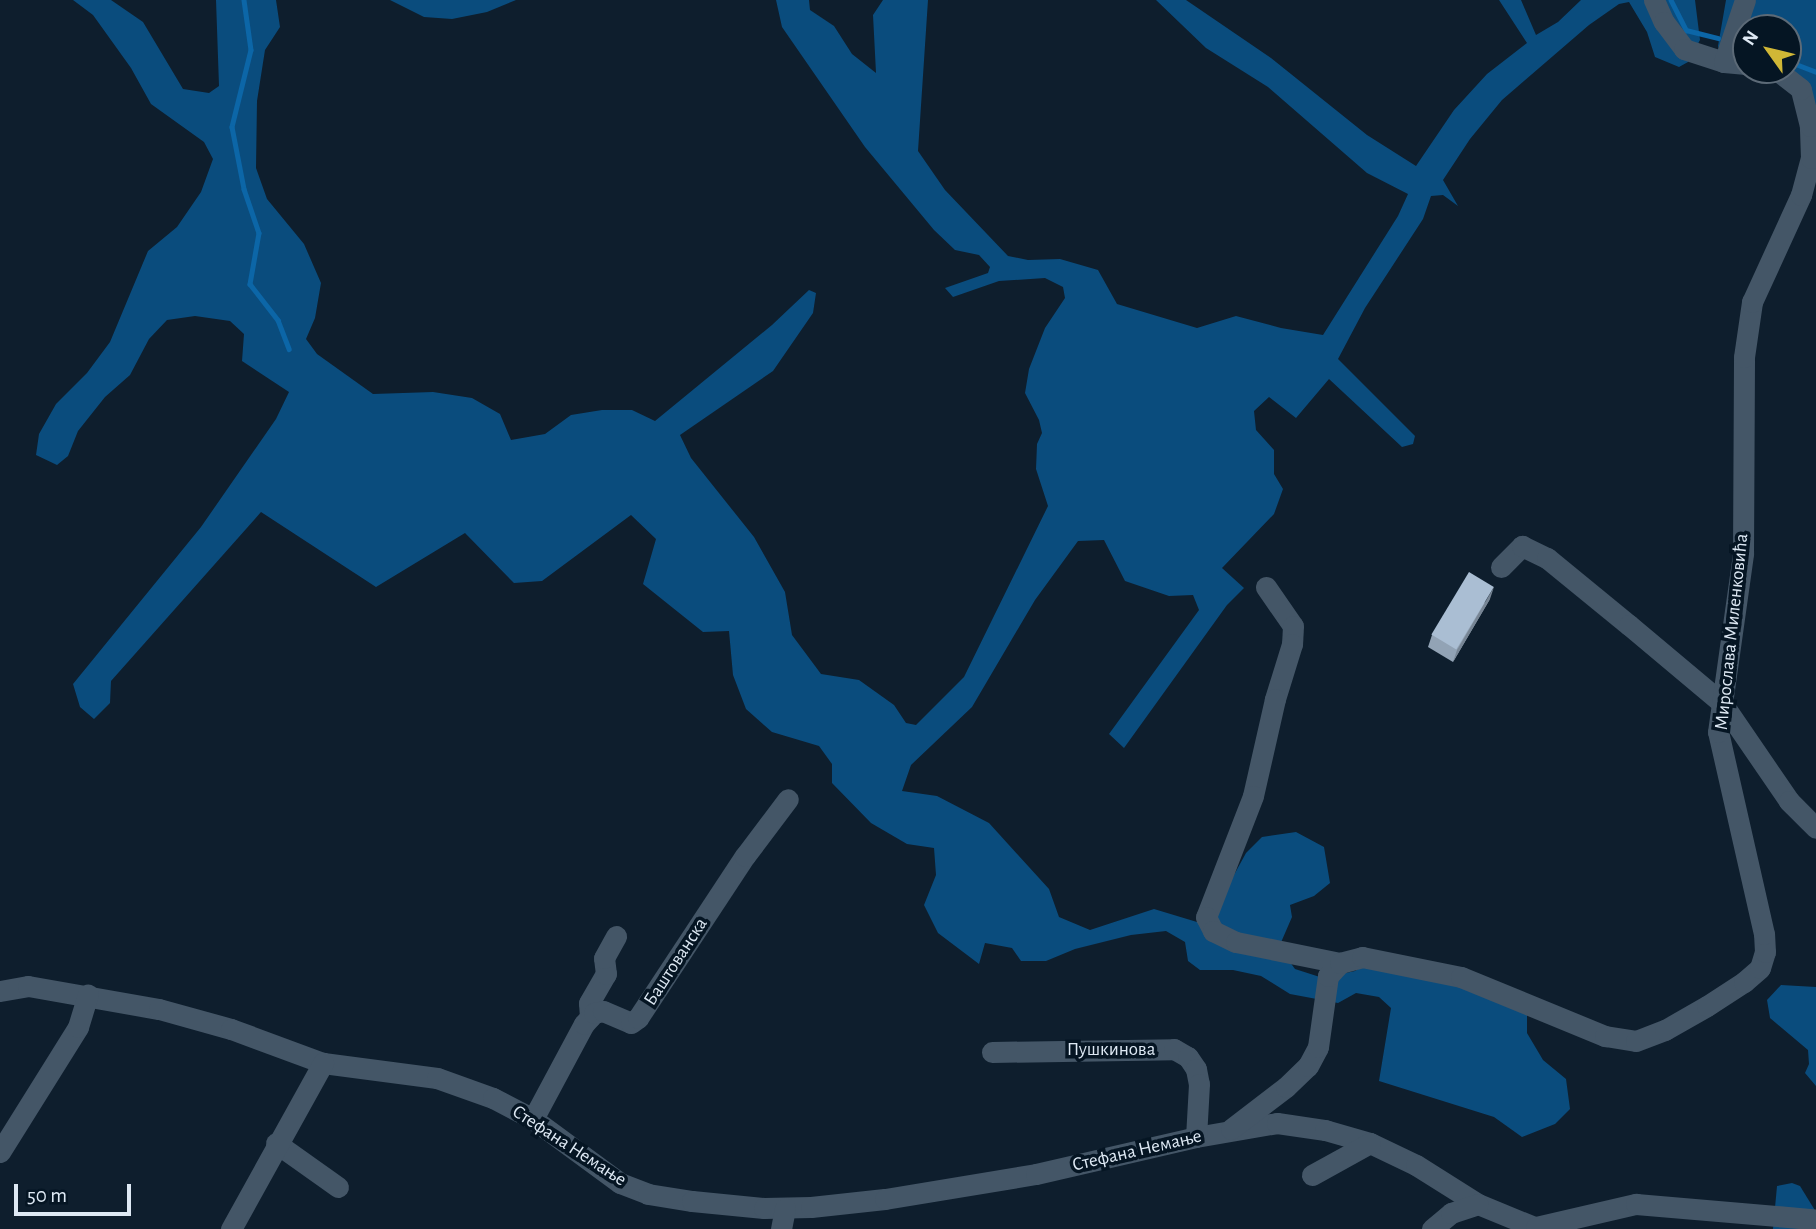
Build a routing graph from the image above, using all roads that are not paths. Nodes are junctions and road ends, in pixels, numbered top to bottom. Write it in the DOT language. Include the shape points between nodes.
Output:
graph roads {
  1 [pos="1654,0"];
  2 [pos="1745,0"];
  3 [pos="1724,62"];
  4 [pos="1732,63"];
  5 [pos="1795,84"];
  6 [pos="1813,160"];
  7 [pos="1501,567"];
  8 [pos="1266,587"];
  9 [pos="1723,703"];
  10 [pos="788,799"];
  11 [pos="1816,828"];
  12 [pos="616,936"];
  13 [pos="1340,963"];
  14 [pos="0,991"];
  15 [pos="88,995"];
  16 [pos="590,1017"];
  17 [pos="992,1052"];
  18 [pos="323,1063"];
  19 [pos="533,1119"];
  20 [pos="1229,1130"];
  21 [pos="1196,1137"];
  22 [pos="276,1143"];
  23 [pos="1370,1143"];
  24 [pos="0,1152"];
  25 [pos="1312,1175"];
  26 [pos="338,1187"];
  27 [pos="1478,1204"];
  28 [pos="785,1208"];
  29 [pos="1812,1219"];
  30 [pos="1537,1228"];
  31 [pos="231,1229"];
  32 [pos="781,1229"];
  33 [pos="1432,1229"];
  1 -- 3 [label="street" via="1684,49"];
  2 -- 3 [label="street"];
  3 -- 4 [label="street"];
  5 -- 6 [label="street, Мирослава Миленковића" via="1801,89"];
  6 -- 9 [label="street, Мирослава Миленковића" via="1752,302 1744,357 1743,554"];
  7 -- 9 [label="street" via="1522,546 1547,558"];
  8 -- 13 [label="street, Мирослава Миленковића" via="1293,626 1292,645 1253,796 1206,917 1213,931 1236,942"];
  9 -- 11 [label="street" via="1789,801"];
  9 -- 13 [label="street, Мирослава Миленковића" via="1718,732 1764,934 1760,968 1744,982 1665,1030 1636,1041 1605,1036 1461,977 1363,957"];
  10 -- 16 [label="street, Баштованска" via="638,1018 631,1023 603,1011"];
  12 -- 16 [label="street" via="604,958 606,974 589,1003"];
  13 -- 20 [label="street, Стефана Немање" via="1328,976 1318,1047 1308,1066"];
  14 -- 15 [label="street, Стефана Немање" via="28,986"];
  15 -- 18 [label="street, Стефана Немање" via="231,1029"];
  15 -- 24 [label="street" via="78,1027"];
  16 -- 19 [label="street"];
  17 -- 21 [label="street, Пушкинова" via="1174,1049 1196,1069"];
  18 -- 19 [label="street, Стефана Немање" via="437,1078 493,1098"];
  18 -- 22 [label="street"];
  19 -- 28 [label="street, Стефана Немање" via="620,1183 648,1194"];
  20 -- 21 [label="street, Стефана Немање"];
  20 -- 23 [label="street, Стефана Немање" via="1277,1123"];
  21 -- 28 [label="street, Стефана Немање" via="957,1188"];
  22 -- 26 [label="street"];
  22 -- 31 [label="street"];
  23 -- 25 [label="street"];
  23 -- 27 [label="street, Стефана Немање"];
  27 -- 30 [label="street, Стефана Немање"];
  27 -- 33 [label="street" via="1451,1213"];
  28 -- 32 [label="street"];
  29 -- 30 [label="street" via="1636,1204"];
}
